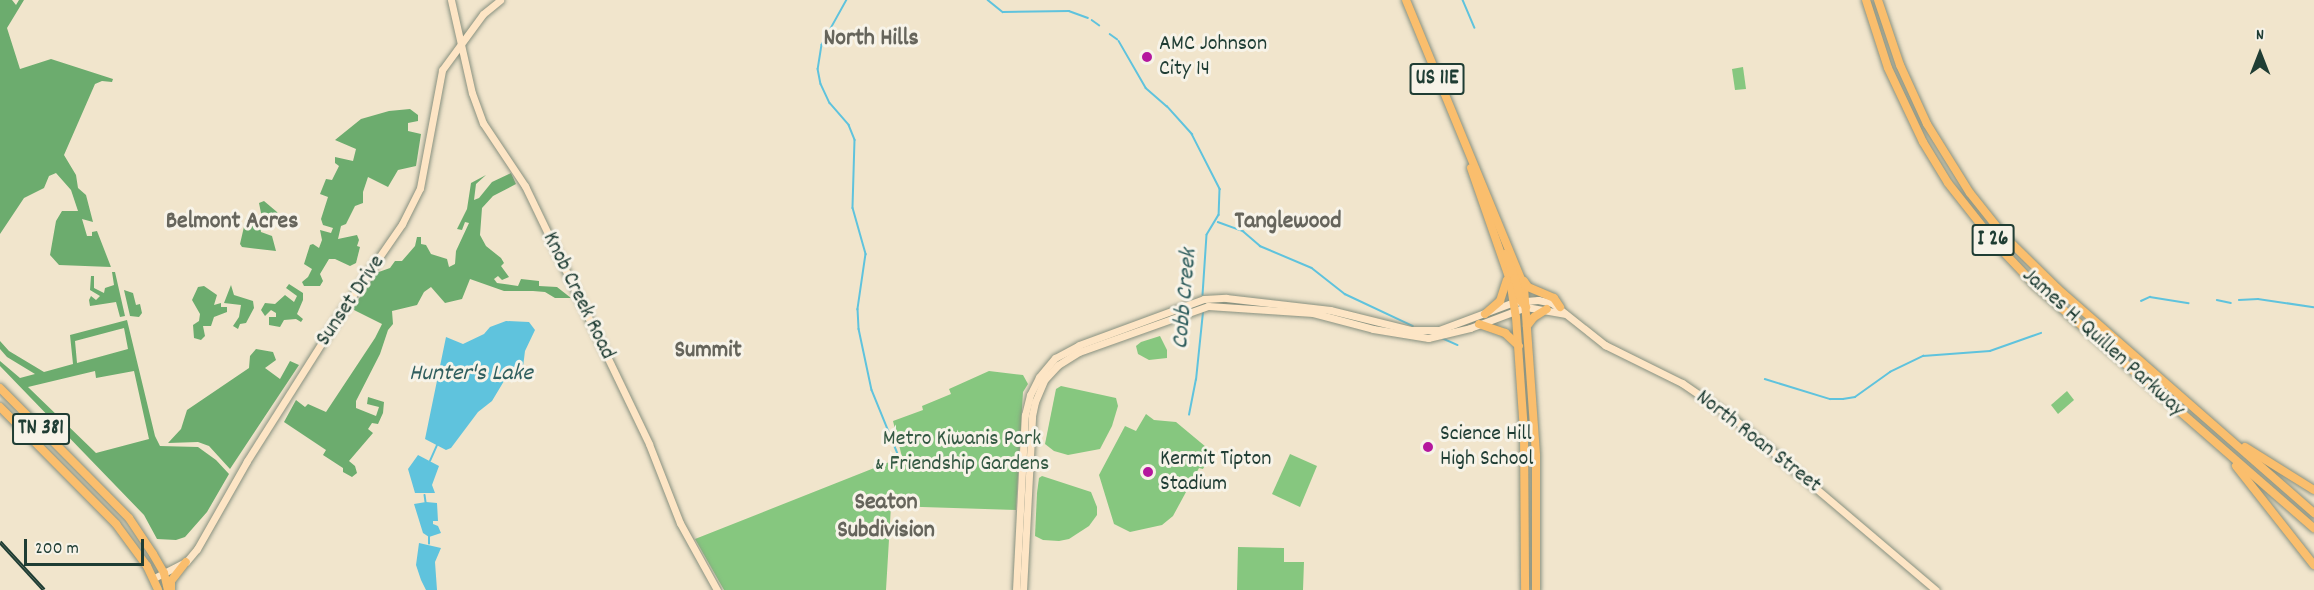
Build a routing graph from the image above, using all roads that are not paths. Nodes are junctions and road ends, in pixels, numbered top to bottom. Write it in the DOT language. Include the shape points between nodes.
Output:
graph roads {
  1 [pos="451,0"];
  2 [pos="500,0"];
  3 [pos="1406,0"];
  4 [pos="1866,0"];
  5 [pos="1878,0"];
  6 [pos="461,42"];
  7 [pos="1469,158"];
  8 [pos="1495,240"];
  9 [pos="1508,276"];
  10 [pos="1522,279"];
  11 [pos="1520,304"];
  12 [pos="1560,308"];
  13 [pos="1547,309"];
  14 [pos="1485,314"];
  15 [pos="1566,315"];
  16 [pos="1479,324"];
  17 [pos="1527,326"];
  18 [pos="1519,346"];
  19 [pos="0,388"];
  20 [pos="1532,392"];
  21 [pos="1521,393"];
  22 [pos="0,407"];
  23 [pos="2234,441"];
  24 [pos="2223,449"];
  25 [pos="2314,490"];
  26 [pos="2314,513"];
  27 [pos="2314,528"];
  28 [pos="186,562"];
  29 [pos="2314,565"];
  30 [pos="164,573"];
  31 [pos="154,578"];
  32 [pos="158,590"];
  33 [pos="170,590"];
  34 [pos="717,590"];
  35 [pos="1016,590"];
  36 [pos="1023,590"];
  37 [pos="1525,590"];
  38 [pos="1536,590"];
  39 [pos="1936,590"];
  1 -- 6 [label="main road, Knob Creek Road"];
  2 -- 6 [label="main road, Sunset Drive"];
  3 -- 7 [label="main road, US 11E"];
  4 -- 24 [label="highway, James H. Quillen Parkway / I 26" via="1885,60 1912,121 1948,183 1981,226 2035,285"];
  5 -- 23 [label="highway, James H. Quillen Parkway / I 26" via="1914,99 1970,193 2037,271"];
  6 -- 28 [label="main road, Sunset Drive" via="438,82 414,205 342,311"];
  6 -- 34 [label="main road, Knob Creek Road" via="483,123 525,186 649,444 680,523"];
  7 -- 8 [label="main road, US 11E"];
  7 -- 10 [label="main road, US 11E"];
  8 -- 9 [label="main road, US 11E"];
  8 -- 11 [label="main road" via="1512,268"];
  9 -- 11 [label="main road, US 11E"];
  9 -- 14 [label="main road" via="1503,296"];
  10 -- 11 [label="main road, US 11E"];
  10 -- 12 [label="main road" via="1528,287 1554,298"];
  11 -- 12 [label="main road" via="1548,302"];
  11 -- 13 [label="main road, North Roan Street"];
  11 -- 14 [label="main road"];
  11 -- 16 [label="main road"];
  11 -- 17 [label="main road, US 11E"];
  11 -- 18 [label="main road, US 11E"];
  12 -- 15 [label="main road, North Roan Street"];
  13 -- 15 [label="main road, North Roan Street"];
  13 -- 17 [label="main road"];
  14 -- 35 [label="main road" via="1439,330 1411,330 1299,305 1204,299 1063,354 1039,377 1027,405"];
  15 -- 39 [label="main road, North Roan Street" via="1605,345 1682,382 1733,418"];
  16 -- 18 [label="main road" via="1505,333"];
  16 -- 36 [label="main road" via="1428,338 1313,314 1208,306 1067,359 1045,379 1032,416"];
  17 -- 20 [label="main road, US 11E"];
  18 -- 21 [label="main road, US 11E"];
  19 -- 30 [label="highway, TN 381" via="129,518"];
  20 -- 21 [label="main road"];
  20 -- 38 [label="main road, US 11E" via="1537,489"];
  21 -- 37 [label="main road, US 11E" via="1526,481"];
  22 -- 31 [label="highway, TN 381" via="116,524"];
  23 -- 25 [label="highway"];
  23 -- 26 [label="highway, James H. Quillen Parkway / I 26"];
  24 -- 27 [label="highway, James H. Quillen Parkway / I 26"];
  24 -- 29 [label="highway"];
  28 -- 30 [label="main road, Sunset Drive"];
  28 -- 33 [label="highway" via="171,581"];
  30 -- 31 [label="main road, Sunset Drive"];
  30 -- 33 [label="highway, TN 381"];
  31 -- 32 [label="highway, TN 381"];
}
